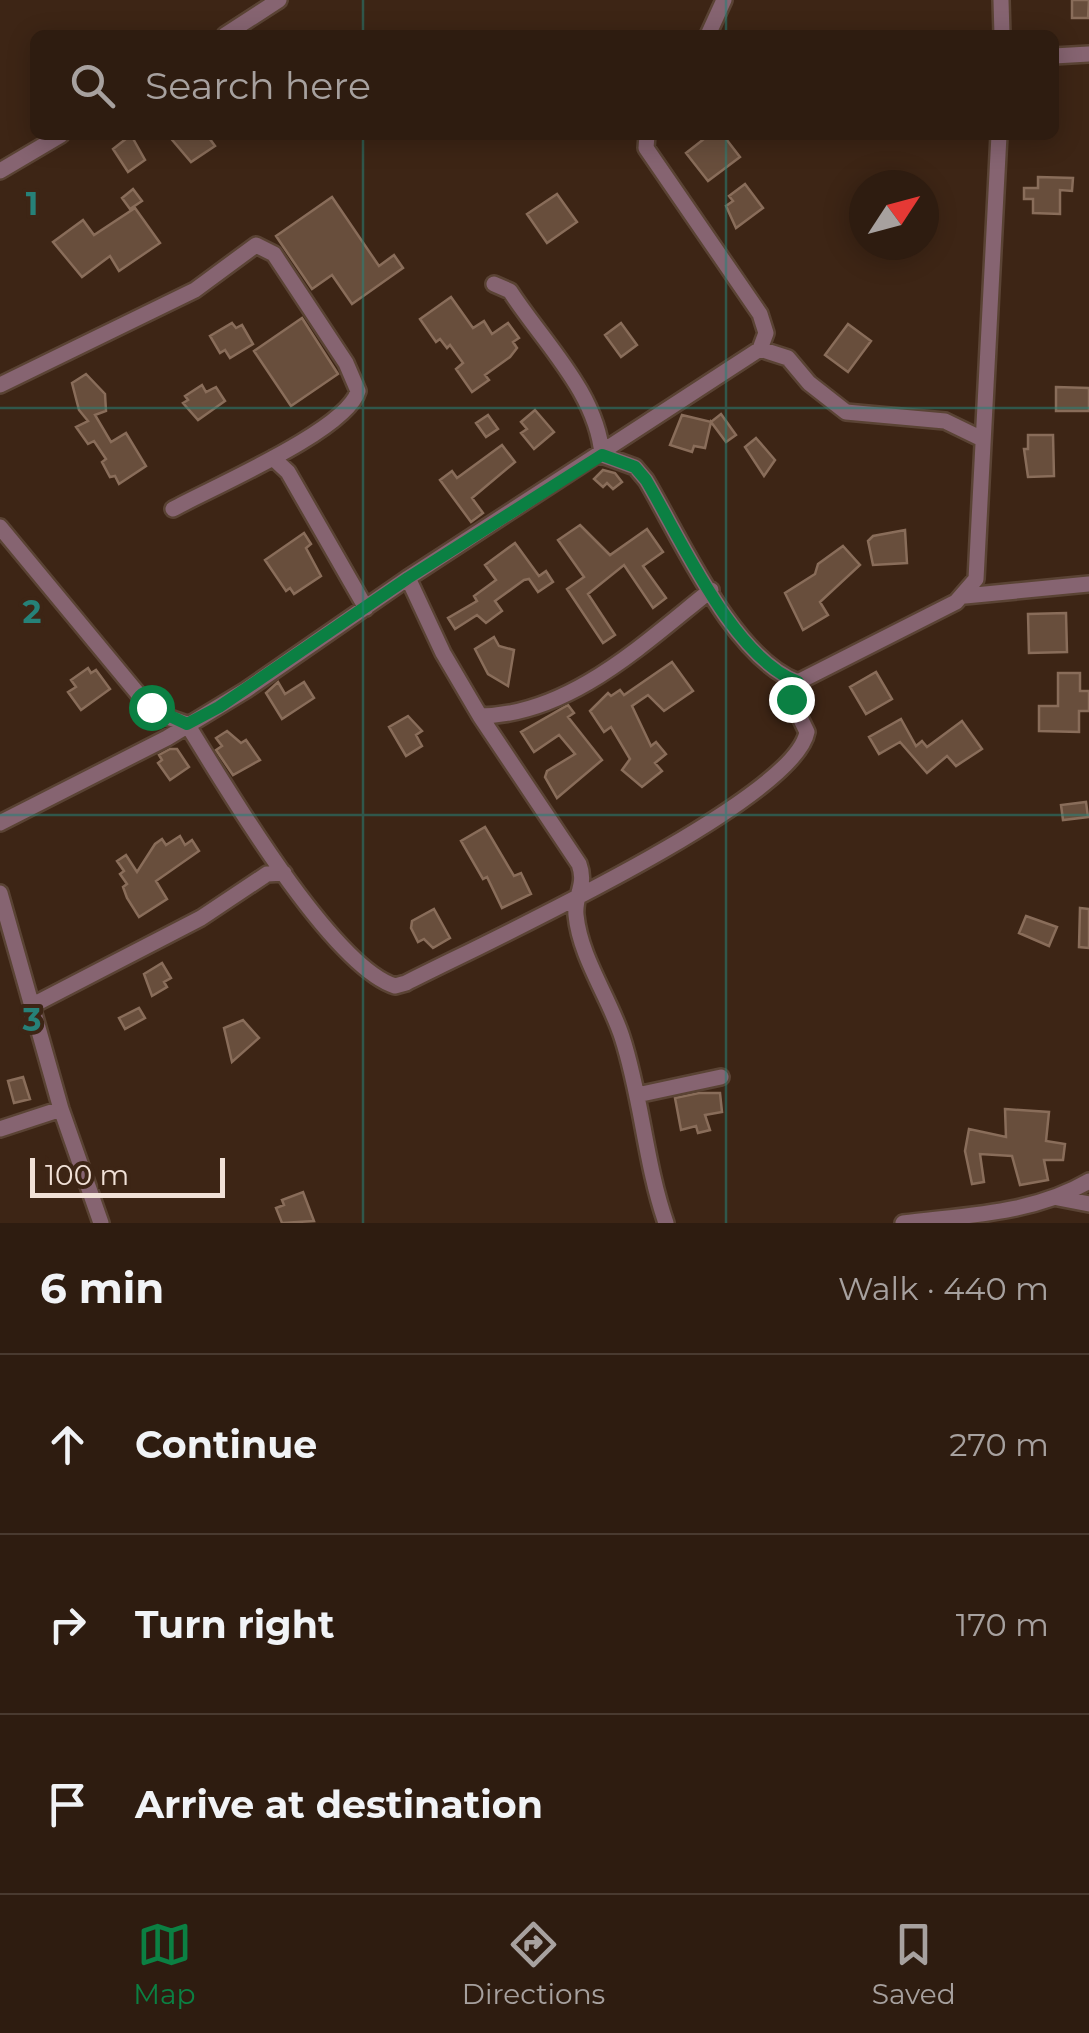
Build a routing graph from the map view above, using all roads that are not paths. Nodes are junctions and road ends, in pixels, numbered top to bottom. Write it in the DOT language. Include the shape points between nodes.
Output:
graph roads {
  1 [pos="279,0"];
  2 [pos="724,0"];
  3 [pos="1001,0"];
  4 [pos="233,30"];
  5 [pos="710,30"];
  6 [pos="1002,30"];
  7 [pos="1089,54"];
  8 [pos="1059,56"];
  9 [pos="53,140"];
  10 [pos="647,140"];
  11 [pos="1000,140"];
  12 [pos="0,170"];
  13 [pos="494,284"];
  14 [pos="760,349"];
  15 [pos="0,386"];
  16 [pos="982,402"];
  17 [pos="954,424"];
  18 [pos="980,438"];
  19 [pos="602,455"];
  20 [pos="273,458"];
  21 [pos="173,509"];
  22 [pos="0,527"];
  23 [pos="976,571"];
  24 [pos="408,578"];
  25 [pos="1089,584"];
  26 [pos="710,590"];
  27 [pos="992,592"];
  28 [pos="965,596"];
  29 [pos="366,608"];
  30 [pos="798,682"];
  31 [pos="164,716"];
  32 [pos="480,716"];
  33 [pos="187,724"];
  34 [pos="167,738"];
  35 [pos="0,823"];
  36 [pos="284,873"];
  37 [pos="582,892"];
  38 [pos="0,893"];
  39 [pos="31,1006"];
  40 [pos="721,1076"];
  41 [pos="637,1095"];
  42 [pos="62,1109"];
  43 [pos="0,1129"];
  44 [pos="1089,1182"];
  45 [pos="1058,1198"];
  46 [pos="1089,1204"];
  47 [pos="102,1223"];
  48 [pos="666,1223"];
  49 [pos="903,1223"];
  1 -- 4 [label="street"];
  2 -- 5 [label="street"];
  3 -- 6 [label="street"];
  7 -- 8 [label="street"];
  9 -- 12 [label="street"];
  10 -- 14 [label="street" via="760,314 766,333"];
  11 -- 16 [label="street"];
  13 -- 19 [label="street" via="510,291 588,403"];
  14 -- 17 [label="street" via="788,358 846,412"];
  14 -- 19 [label="street"];
  15 -- 20 [label="street" via="195,290 256,245 274,254 358,391 342,416"];
  16 -- 17 [label="street"];
  16 -- 18 [label="street"];
  17 -- 18 [label="street"];
  18 -- 23 [label="street"];
  19 -- 24 [label="street"];
  19 -- 26 [label="street" via="635,467 646,480"];
  20 -- 21 [label="street"];
  20 -- 29 [label="street" via="288,472"];
  22 -- 31 [label="street" via="100,650"];
  23 -- 27 [label="street"];
  23 -- 28 [label="street"];
  24 -- 29 [label="street"];
  24 -- 32 [label="street"];
  25 -- 27 [label="street"];
  26 -- 30 [label="street" via="770,669"];
  26 -- 32 [label="street" via="620,662 531,712"];
  27 -- 28 [label="street"];
  28 -- 30 [label="street"];
  29 -- 33 [label="street"];
  30 -- 37 [label="street" via="791,699 807,732 793,761 685,838"];
  31 -- 33 [label="street"];
  31 -- 34 [label="street"];
  32 -- 37 [label="street" via="572,850 584,876"];
  33 -- 34 [label="street"];
  33 -- 36 [label="street"];
  34 -- 35 [label="street"];
  36 -- 37 [label="street" via="362,964 395,986 476,951"];
  36 -- 39 [label="street" via="268,874 202,918"];
  37 -- 41 [label="street" via="576,914"];
  38 -- 39 [label="street"];
  39 -- 42 [label="street"];
  40 -- 41 [label="street"];
  41 -- 48 [label="street"];
  42 -- 43 [label="street"];
  42 -- 47 [label="street"];
  44 -- 45 [label="street"];
  45 -- 46 [label="street"];
  45 -- 49 [label="street"];
}
